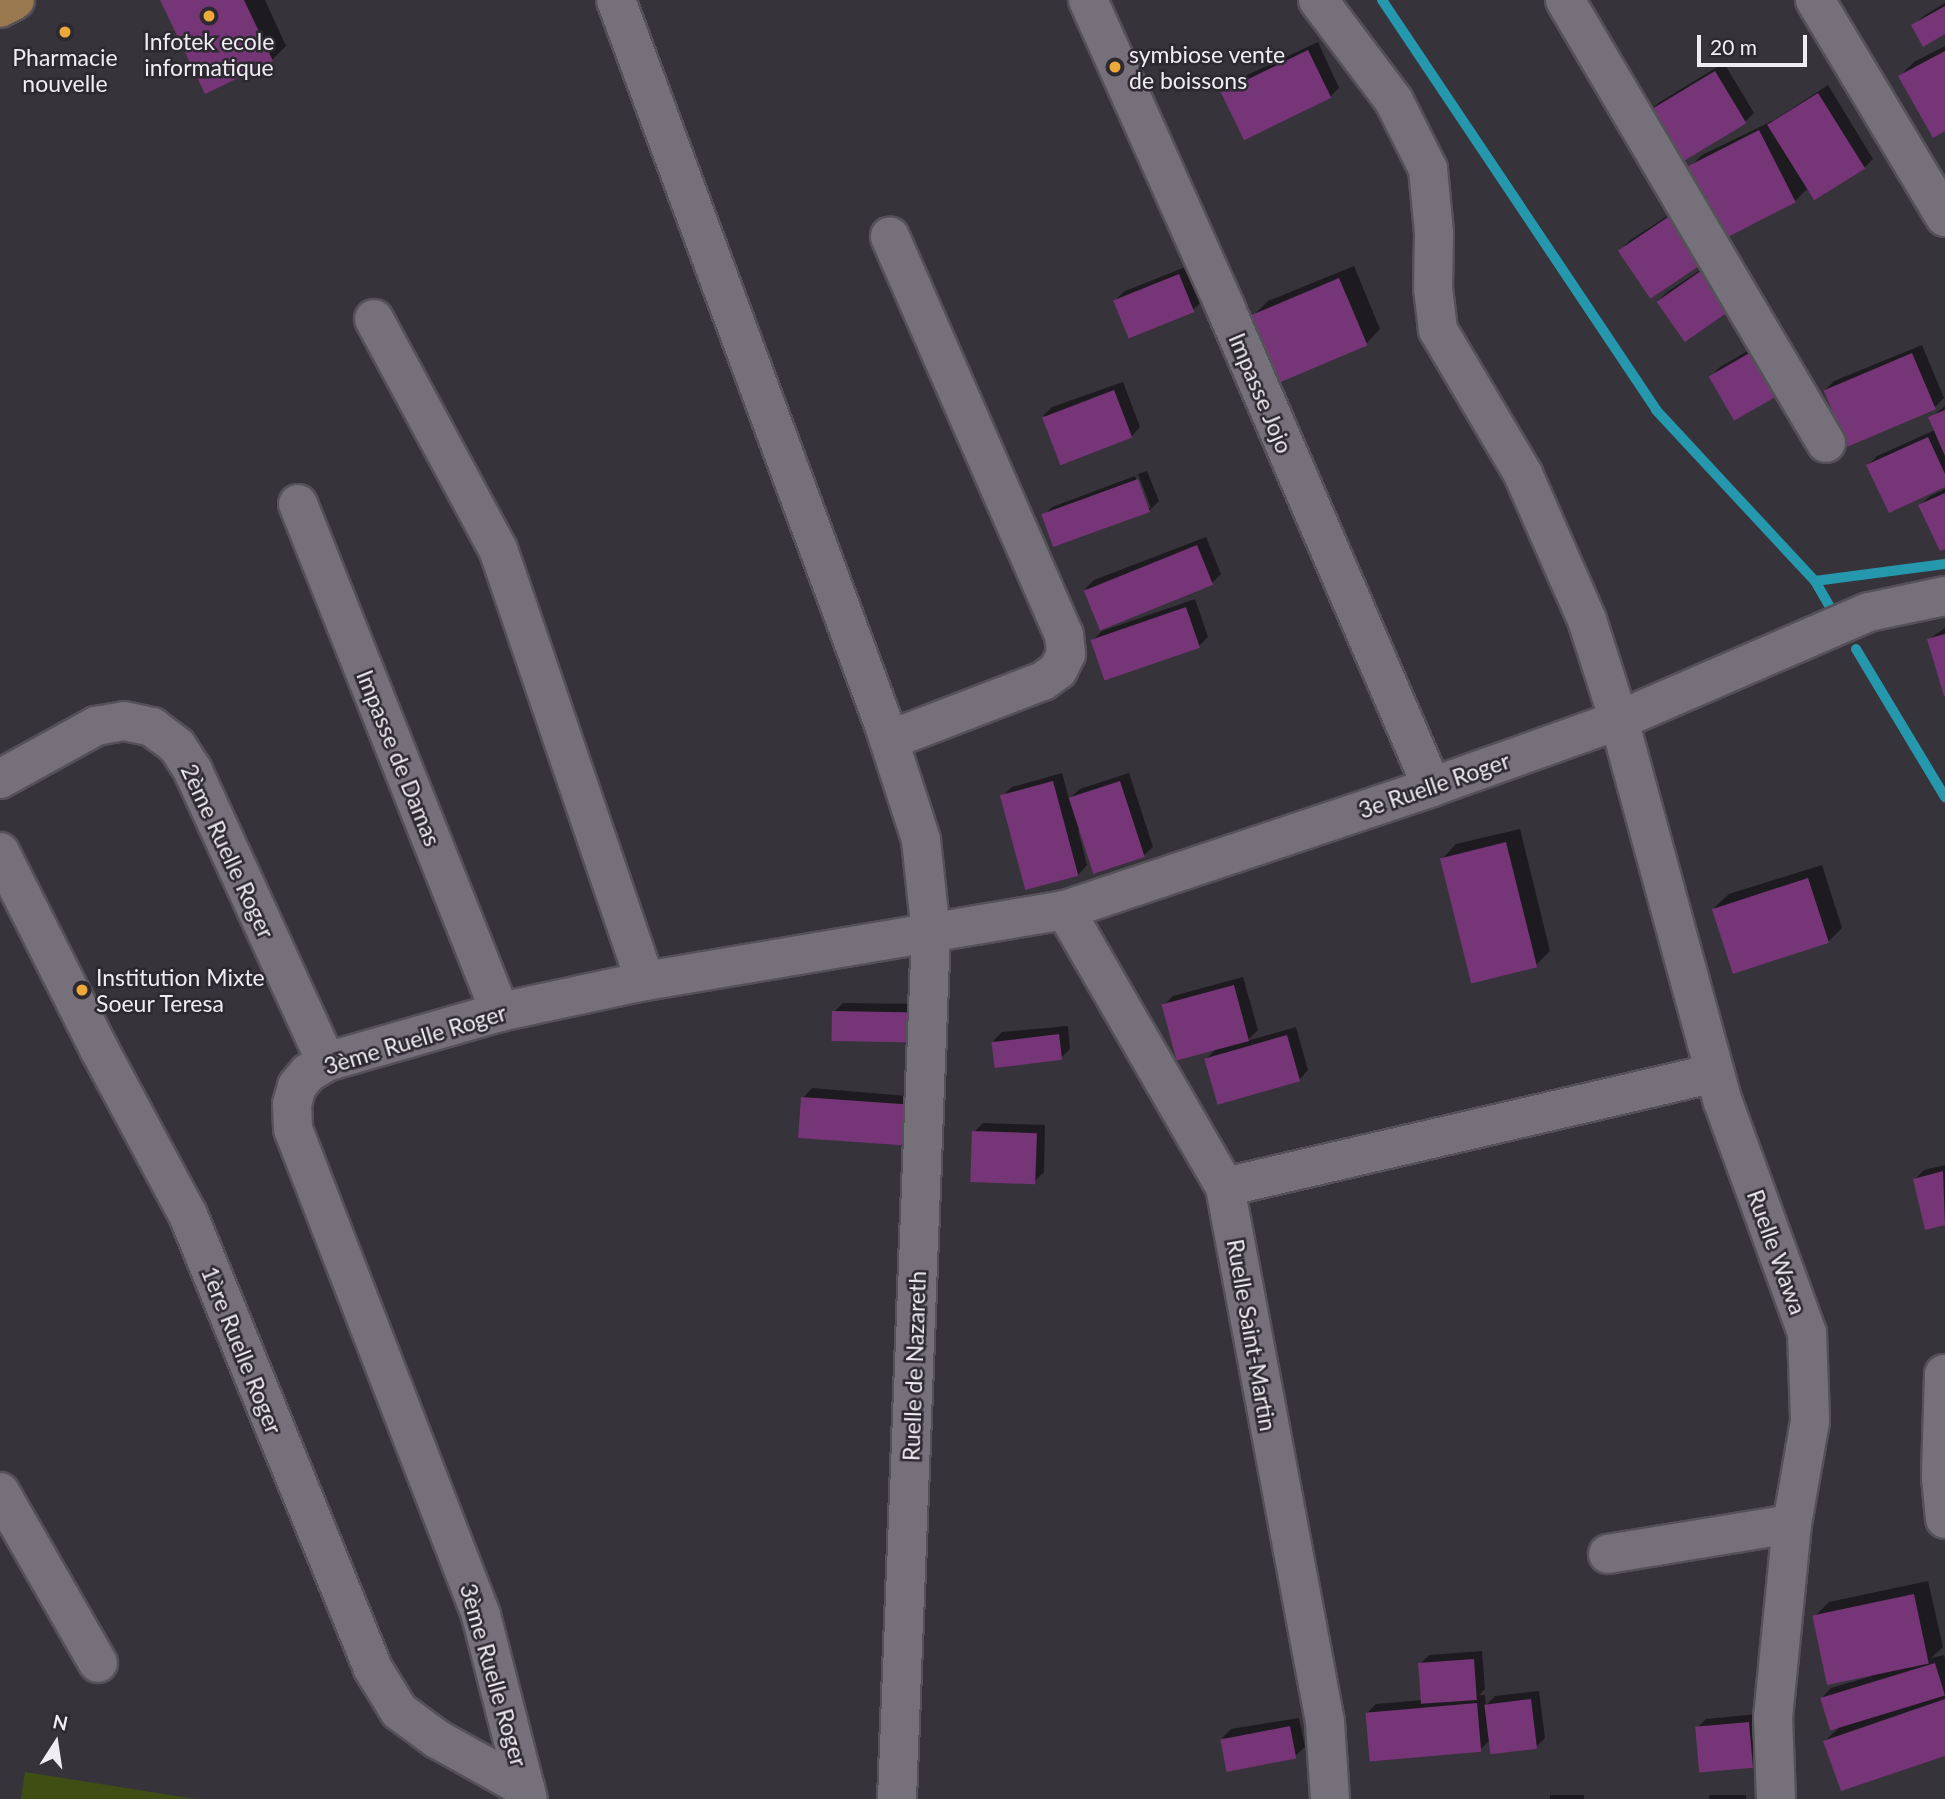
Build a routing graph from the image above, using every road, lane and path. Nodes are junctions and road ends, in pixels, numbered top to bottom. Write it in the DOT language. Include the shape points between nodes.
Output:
graph roads {
  1 [pos="15,0"];
  2 [pos="615,0"];
  3 [pos="1088,0"];
  4 [pos="1318,0"];
  5 [pos="1565,0"];
  6 [pos="1815,0"];
  7 [pos="0,8"];
  8 [pos="1945,217"];
  9 [pos="890,236"];
  10 [pos="374,319"];
  11 [pos="1826,443"];
  12 [pos="298,504"];
  13 [pos="1945,596"];
  14 [pos="1619,720"];
  15 [pos="889,740"];
  16 [pos="0,779"];
  17 [pos="1432,787"];
  18 [pos="0,852"];
  19 [pos="1065,910"];
  20 [pos="931,933"];
  21 [pos="645,981"];
  22 [pos="500,1012"];
  23 [pos="326,1062"];
  24 [pos="1715,1073"];
  25 [pos="1225,1187"];
  26 [pos="1944,1374"];
  27 [pos="0,1492"];
  28 [pos="1945,1519"];
  29 [pos="1792,1524"];
  30 [pos="1608,1554"];
  31 [pos="98,1663"];
  32 [pos="527,1793"];
  33 [pos="897,1799"];
  34 [pos="1330,1799"];
  35 [pos="1776,1799"];
  1 -- 7 [label="main road"];
  2 -- 15 [label="street, Ruelle de Nazareth"];
  3 -- 17 [label="street, Impasse Jojo"];
  4 -- 14 [label="street, Ruelle Wawa" via="1394,101 1428,169 1438,330 1523,474 1587,620"];
  5 -- 11 [label="street"];
  6 -- 8 [label="street"];
  9 -- 15 [label="street" via="1064,635 1066,654 1058,670 1043,681"];
  10 -- 21 [label="street" via="498,549"];
  12 -- 22 [label="street, Impasse de Damas"];
  13 -- 14 [label="street, 3e Ruelle Roger" via="1869,612"];
  14 -- 17 [label="street, 3e Ruelle Roger"];
  14 -- 24 [label="street, Ruelle Wawa"];
  15 -- 20 [label="street, Ruelle de Nazareth" via="921,840"];
  16 -- 23 [label="street, 2ème Ruelle Roger" via="96,726 124,721 152,727 177,746 193,771"];
  17 -- 19 [label="street, 3e Ruelle Roger"];
  18 -- 32 [label="street, 1ère Ruelle Roger" via="188,1215 372,1667 399,1711 437,1740"];
  19 -- 20 [label="street, 3ème Ruelle Roger"];
  19 -- 25 [label="street, Ruelle Saint-Martin"];
  20 -- 21 [label="street, 3ème Ruelle Roger"];
  20 -- 33 [label="street, Ruelle de Nazareth"];
  21 -- 22 [label="street, 3ème Ruelle Roger"];
  22 -- 23 [label="street, 3ème Ruelle Roger"];
  23 -- 32 [label="street, 3ème Ruelle Roger" via="297,1086 293,1129 481,1615"];
  24 -- 25 [label="street"];
  24 -- 29 [label="street, Ruelle Wawa" via="1807,1333 1810,1421"];
  25 -- 34 [label="street, Ruelle Saint-Martin" via="1325,1722"];
  26 -- 28 [label="street" via="1941,1477"];
  27 -- 31 [label="street"];
  29 -- 30 [label="street"];
  29 -- 35 [label="street, Ruelle Wawa" via="1773,1717"];
}
